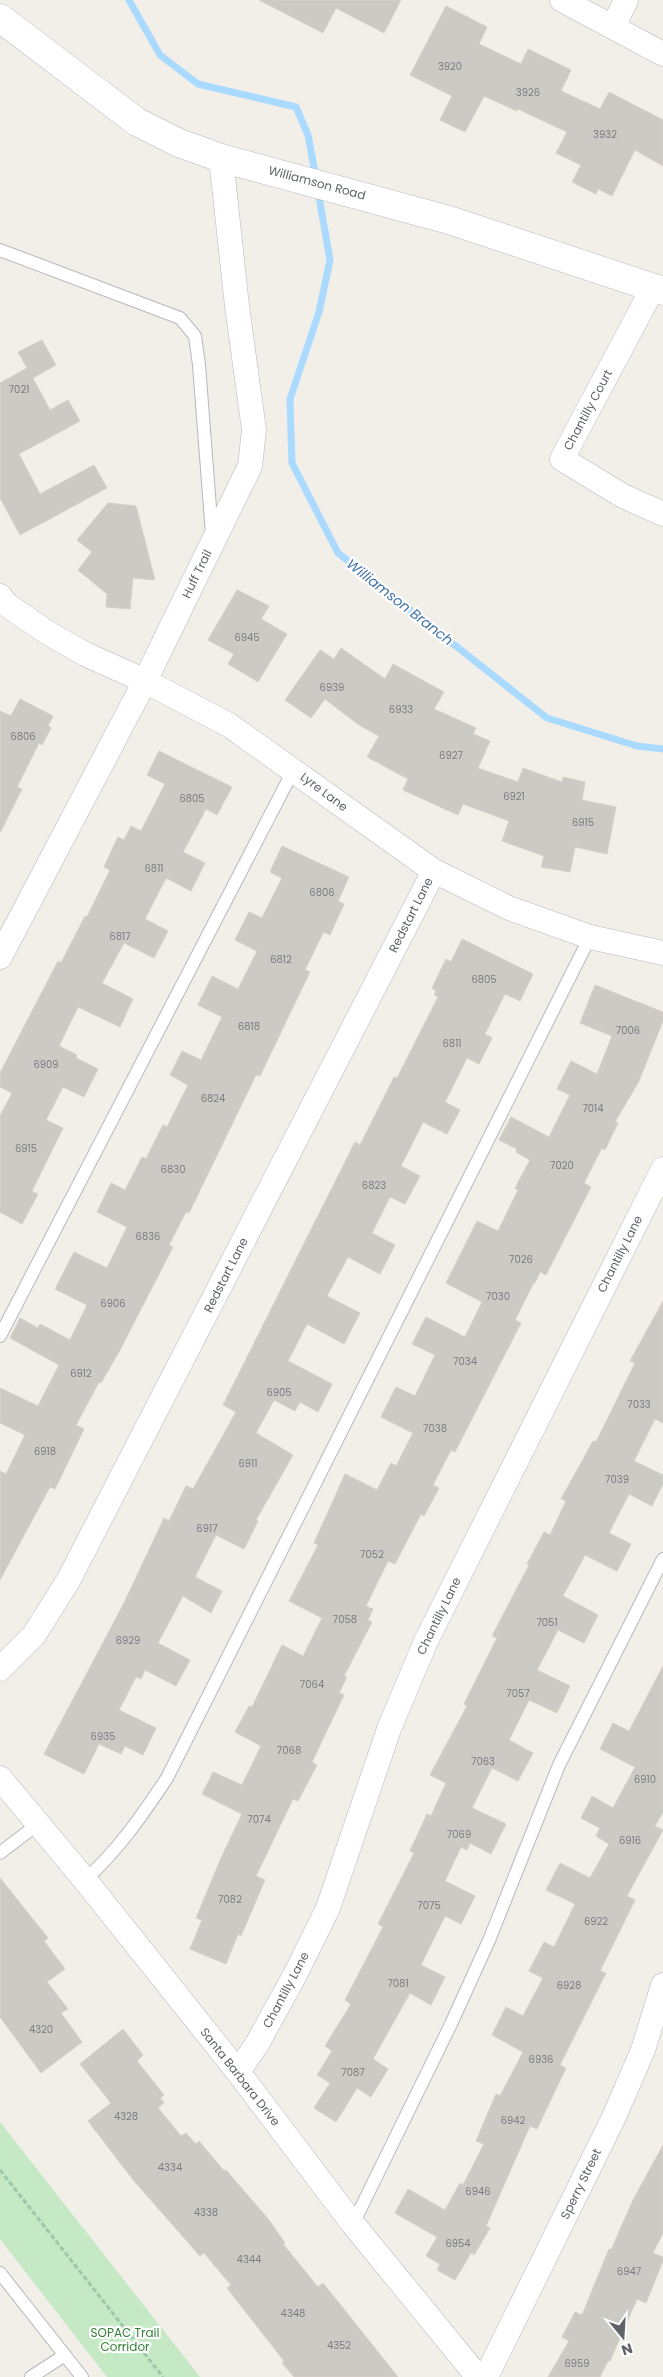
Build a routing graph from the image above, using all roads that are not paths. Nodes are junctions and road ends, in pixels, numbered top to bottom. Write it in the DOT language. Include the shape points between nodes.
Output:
graph roads {
  1 [pos="562,0"];
  2 [pos="626,0"];
  3 [pos="0,18"];
  4 [pos="613,28"];
  5 [pos="663,54"];
  6 [pos="221,158"];
  7 [pos="0,250"];
  8 [pos="658,288"];
  9 [pos="663,514"];
  10 [pos="213,541"];
  11 [pos="2,605"];
  12 [pos="145,681"];
  13 [pos="294,769"];
  14 [pos="434,871"];
  15 [pos="590,937"];
  16 [pos="663,953"];
  17 [pos="0,956"];
  18 [pos="663,1169"];
  19 [pos="0,1336"];
  20 [pos="663,1559"];
  21 [pos="0,1668"];
  22 [pos="0,1778"];
  23 [pos="38,1824"];
  24 [pos="0,1853"];
  25 [pos="85,1880"];
  26 [pos="663,1985"];
  27 [pos="238,2072"];
  28 [pos="353,2224"];
  29 [pos="0,2273"];
  30 [pos="65,2355"];
  31 [pos="32,2377"];
  32 [pos="82,2377"];
  33 [pos="478,2377"];
  34 [pos="486,2377"];
  1 -- 4 [label="street"];
  2 -- 4 [label="street"];
  3 -- 6 [label="street, Williamson Road" via="137,122"];
  4 -- 5 [label="street"];
  6 -- 8 [label="street, Williamson Road" via="449,220"];
  6 -- 10 [label="street, Huff Trail" via="254,430 250,466"];
  7 -- 10 [label="lane" via="180,318 195,336"];
  8 -- 9 [label="street, Chantilly Court" via="562,459 623,496"];
  10 -- 12 [label="street, Huff Trail"];
  11 -- 12 [label="street, Lyre Lane" via="85,654"];
  12 -- 13 [label="street, Lyre Lane" via="229,725"];
  12 -- 17 [label="street, Huff Trail"];
  13 -- 14 [label="street, Lyre Lane"];
  13 -- 19 [label="lane"];
  14 -- 15 [label="street, Lyre Lane" via="509,908"];
  14 -- 21 [label="street, Redstart Lane" via="68,1581 34,1635"];
  15 -- 16 [label="street, Lyre Lane"];
  15 -- 25 [label="lane" via="166,1778 135,1827"];
  18 -- 27 [label="street, Chantilly Lane" via="426,1641 390,1729 328,1908 262,2036"];
  20 -- 28 [label="lane" via="559,1765 490,1938"];
  22 -- 23 [label="street, Santa Barbara Drive"];
  23 -- 24 [label="lane"];
  23 -- 25 [label="street, Santa Barbara Drive"];
  25 -- 27 [label="street, Santa Barbara Drive"];
  26 -- 34 [label="street, Sperry Street" via="642,2050 613,2119"];
  27 -- 28 [label="street, Santa Barbara Drive"];
  28 -- 33 [label="street, Santa Barbara Drive"];
  29 -- 30 [label="lane"];
  30 -- 31 [label="lane"];
  30 -- 32 [label="lane"];
}
